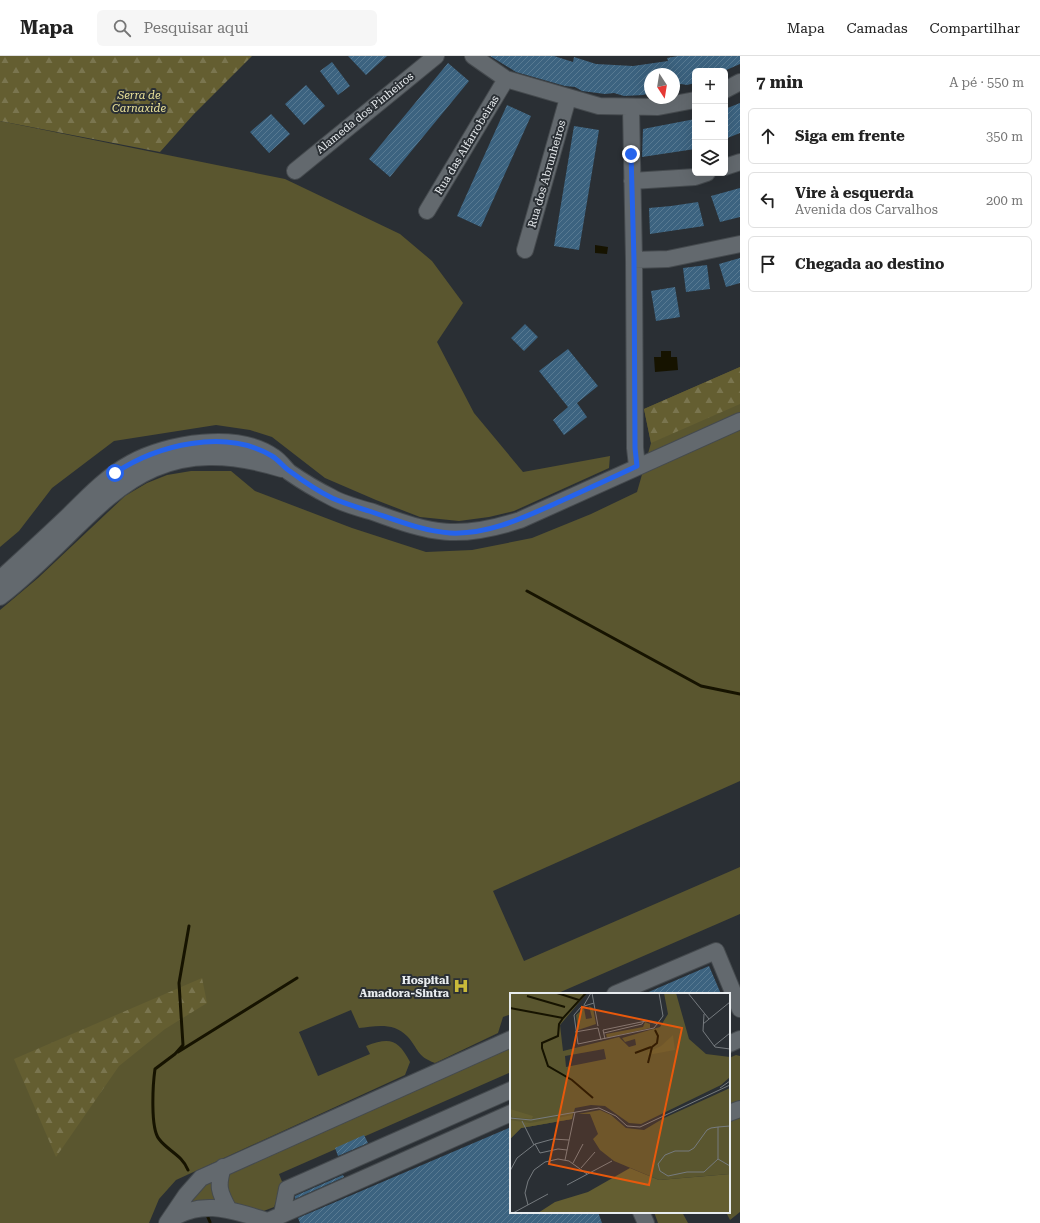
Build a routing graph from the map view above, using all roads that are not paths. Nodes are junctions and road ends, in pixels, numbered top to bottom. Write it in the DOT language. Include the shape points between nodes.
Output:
graph roads {
  1 [pos="436,56"];
  2 [pos="473,56"];
  3 [pos="506,79"];
  4 [pos="740,82"];
  5 [pos="728,88"];
  6 [pos="568,98"];
  7 [pos="692,101"];
  8 [pos="631,108"];
  9 [pos="740,162"];
  10 [pos="728,166"];
  11 [pos="295,171"];
  12 [pos="698,176"];
  13 [pos="632,181"];
  14 [pos="427,211"];
  15 [pos="740,244"];
  16 [pos="525,250"];
  17 [pos="634,260"];
  18 [pos="740,422"];
  19 [pos="637,466"];
  20 [pos="290,472"];
  21 [pos="0,579"];
  22 [pos="0,598"];
  23 [pos="617,993"];
  24 [pos="740,1009"];
  25 [pos="510,1039"];
  26 [pos="740,1039"];
  27 [pos="730,1044"];
  28 [pos="510,1090"];
  29 [pos="740,1109"];
  30 [pos="510,1113"];
  31 [pos="730,1113"];
  32 [pos="351,1160"];
  33 [pos="222,1167"];
  34 [pos="360,1180"];
  35 [pos="229,1210"];
  36 [pos="641,1213"];
  37 [pos="282,1214"];
  38 [pos="167,1223"];
  39 [pos="646,1223"];
  1 -- 11 [label="street, Alameda dos Pinheiros"];
  2 -- 3 [label="street"];
  3 -- 6 [label="street"];
  3 -- 14 [label="street, Rua das Alfarrobeiras"];
  4 -- 5 [label="street"];
  6 -- 8 [label="street" via="599,106"];
  6 -- 16 [label="street, Rua dos Abrunheiros"];
  7 -- 8 [label="street" via="658,107"];
  8 -- 13 [label="street"];
  9 -- 10 [label="street"];
  12 -- 13 [label="street"];
  13 -- 17 [label="street"];
  15 -- 17 [label="street" via="668,259"];
  17 -- 19 [label="street"];
  18 -- 19 [label="street"];
  19 -- 20 [label="street" via="520,520 468,533 415,527 332,498"];
  20 -- 21 [label="street" via="274,457 260,450 219,442 171,447 148,455 130,463 102,483"];
  20 -- 22 [label="street" via="239,458 220,456 178,460 142,473 112,494"];
  23 -- 24 [label="street" via="716,951"];
  25 -- 33 [label="street"];
  26 -- 27 [label="street"];
  28 -- 32 [label="street"];
  29 -- 31 [label="street"];
  30 -- 34 [label="street"];
  32 -- 34 [label="street"];
  32 -- 37 [label="street" via="287,1189"];
  33 -- 35 [label="street" via="218,1183 221,1196"];
  33 -- 38 [label="street" via="201,1178"];
  34 -- 37 [label="street"];
  35 -- 37 [label="street" via="268,1221"];
  35 -- 38 [label="street" via="209,1207 192,1209"];
  36 -- 39 [label="street"];
}
